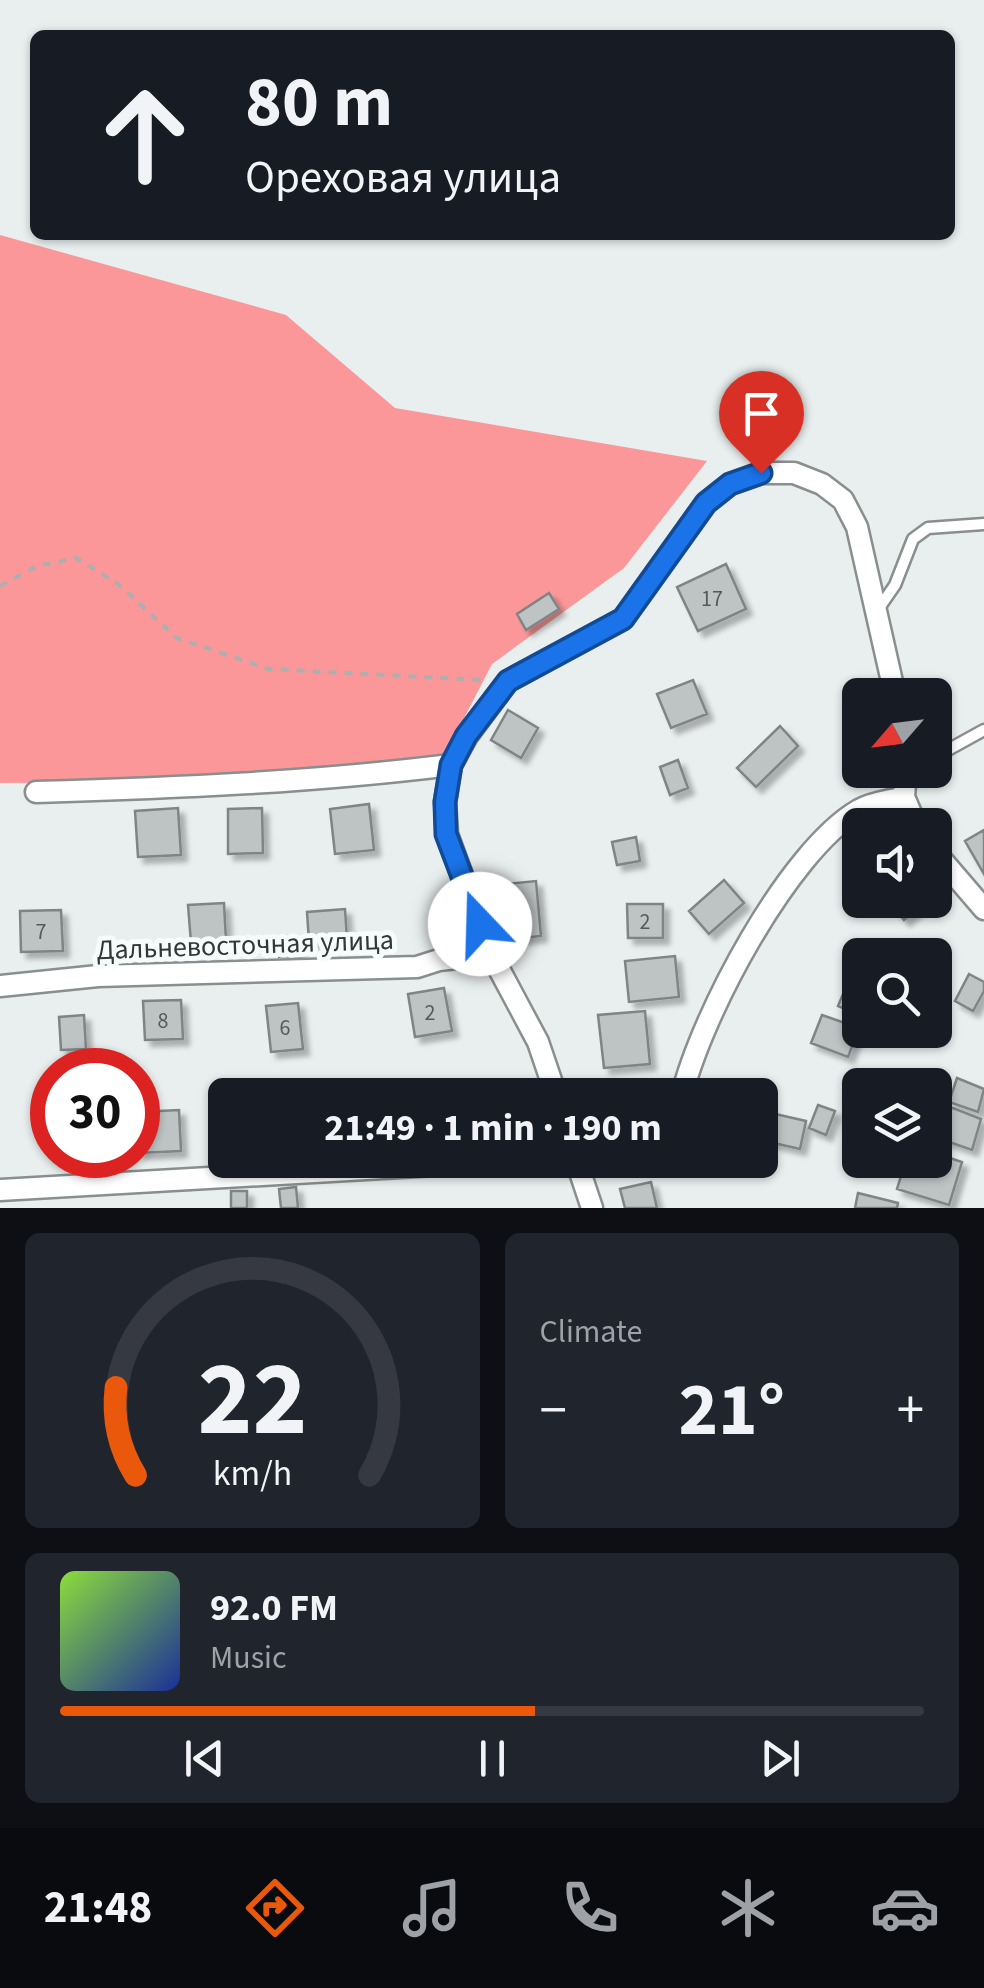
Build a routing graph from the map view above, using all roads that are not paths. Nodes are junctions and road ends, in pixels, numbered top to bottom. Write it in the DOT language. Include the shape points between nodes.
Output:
graph roads {
  1 [pos="984,524"];
  2 [pos="876,612"];
  3 [pos="892,678"];
  4 [pos="984,730"];
  5 [pos="952,748"];
  6 [pos="451,765"];
  7 [pos="905,788"];
  8 [pos="36,792"];
  9 [pos="904,797"];
  10 [pos="909,808"];
  11 [pos="952,871"];
  12 [pos="984,908"];
  13 [pos="491,954"];
  14 [pos="0,986"];
  15 [pos="550,1078"];
  16 [pos="686,1078"];
  17 [pos="208,1178"];
  18 [pos="582,1178"];
  19 [pos="0,1190"];
  20 [pos="592,1208"];
  1 -- 2 [label="lane" via="928,528 913,539"];
  2 -- 3 [label="street"];
  2 -- 6 [label="street" via="857,527 843,500 794,473 761,473 730,484 706,503 623,619 508,681"];
  4 -- 5 [label="lane"];
  6 -- 8 [label="street" via="213,788"];
  6 -- 13 [label="street" via="446,834"];
  7 -- 9 [label="street"];
  9 -- 10 [label="street"];
  9 -- 16 [label="street" via="863,807 803,864 744,948"];
  11 -- 12 [label="street"];
  13 -- 14 [label="street, Дальневосточная улица" via="417,966 98,976"];
  13 -- 15 [label="street"];
  17 -- 19 [label="street"];
  18 -- 20 [label="street"];
}
